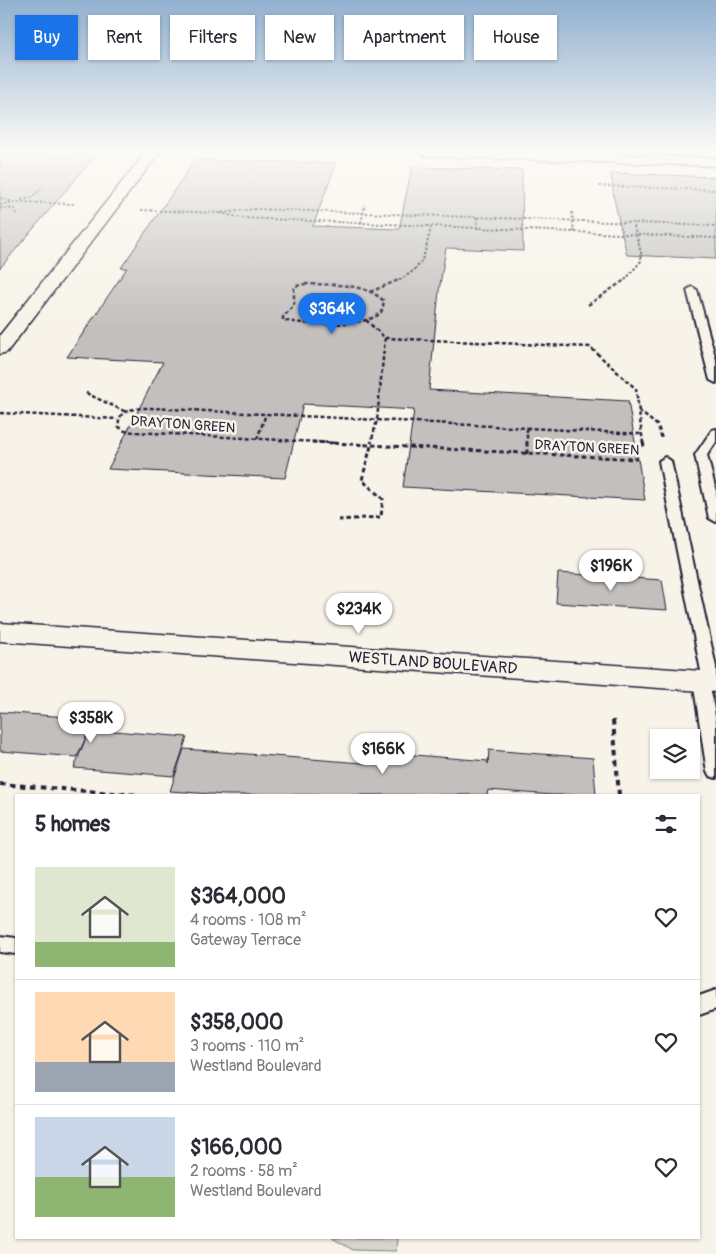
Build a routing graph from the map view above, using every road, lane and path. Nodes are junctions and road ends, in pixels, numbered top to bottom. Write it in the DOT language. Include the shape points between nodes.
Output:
graph roads {
  1 [pos="16,211"];
  2 [pos="107,211"];
  3 [pos="175,211"];
  4 [pos="242,211"];
  5 [pos="297,211"];
  6 [pos="572,212"];
  7 [pos="220,213"];
  8 [pos="363,213"];
  9 [pos="17,215"];
  10 [pos="477,217"];
  11 [pos="573,221"];
  12 [pos="360,222"];
  13 [pos="633,223"];
  14 [pos="716,226"];
  15 [pos="431,227"];
  16 [pos="477,228"];
  17 [pos="574,232"];
  18 [pos="636,235"];
  19 [pos="716,238"];
  20 [pos="692,290"];
  21 [pos="369,292"];
  22 [pos="588,305"];
  23 [pos="366,320"];
  24 [pos="385,338"];
  25 [pos="0,348"];
  26 [pos="716,380"];
  27 [pos="86,393"];
  28 [pos="639,410"];
  29 [pos="127,412"];
  30 [pos="0,413"];
  31 [pos="266,414"];
  32 [pos="117,419"];
  33 [pos="377,420"];
  34 [pos="527,428"];
  35 [pos="716,433"];
  36 [pos="642,434"];
  37 [pos="256,439"];
  38 [pos="370,445"];
  39 [pos="645,451"];
  40 [pos="527,454"];
  41 [pos="646,460"];
  42 [pos="665,461"];
  43 [pos="716,518"];
  44 [pos="338,520"];
  45 [pos="0,632"];
  46 [pos="709,681"];
  47 [pos="613,720"];
  48 [pos="716,772"];
  49 [pos="0,784"];
  50 [pos="125,794"];
  51 [pos="619,794"];
  52 [pos="0,944"];
  53 [pos="15,946"];
  54 [pos="716,999"];
  55 [pos="700,1006"];
  1 -- 9 [label="path"];
  2 -- 25 [label="street"];
  3 -- 7 [label="path"];
  4 -- 7 [label="path"];
  5 -- 8 [label="path"];
  6 -- 11 [label="path"];
  7 -- 12 [label="path" via="242,218"];
  8 -- 10 [label="path"];
  8 -- 12 [label="path"];
  10 -- 11 [label="path"];
  10 -- 16 [label="path"];
  11 -- 13 [label="path"];
  11 -- 17 [label="path"];
  12 -- 15 [label="path"];
  13 -- 14 [label="path"];
  13 -- 18 [label="path"];
  15 -- 16 [label="path"];
  15 -- 21 [label="path" via="423,260 418,267"];
  16 -- 17 [label="path"];
  17 -- 18 [label="path"];
  18 -- 19 [label="path"];
  18 -- 22 [label="path" via="642,261 626,278"];
  20 -- 26 [label="lane"];
  21 -- 23 [label="path" via="384,302 382,312"];
  21 -- 23 [label="path" via="348,286 300,285 294,289 294,306 283,317 283,320 294,322 339,324"];
  23 -- 24 [label="path"];
  24 -- 28 [label="path" via="590,347 636,389"];
  24 -- 33 [label="path"];
  27 -- 29 [label="path"];
  28 -- 36 [label="path"];
  28 -- 39 [label="path" via="662,433 659,445"];
  29 -- 31 [label="path, DRAYTON GREEN" via="152,408"];
  29 -- 32 [label="path, DRAYTON GREEN"];
  30 -- 32 [label="path"];
  31 -- 33 [label="path, DRAYTON GREEN"];
  31 -- 37 [label="path"];
  32 -- 37 [label="path, DRAYTON GREEN" via="118,427 125,431"];
  33 -- 34 [label="path, DRAYTON GREEN"];
  33 -- 38 [label="path"];
  34 -- 36 [label="path, DRAYTON GREEN"];
  34 -- 40 [label="path"];
  35 -- 43 [label="lane" via="701,455"];
  36 -- 39 [label="path"];
  37 -- 38 [label="path, DRAYTON GREEN"];
  38 -- 40 [label="path, DRAYTON GREEN"];
  38 -- 44 [label="path" via="362,480 382,499 381,518"];
  39 -- 41 [label="path"];
  40 -- 41 [label="path, DRAYTON GREEN"];
  41 -- 42 [label="path, DRAYTON GREEN"];
  42 -- 46 [label="lane"];
  45 -- 46 [label="street, WESTLAND BOULEVARD"];
  46 -- 48 [label="lane"];
  47 -- 51 [label="path"];
  49 -- 50 [label="path"];
  52 -- 53 [label="lane"];
  54 -- 55 [label="lane"];
}
